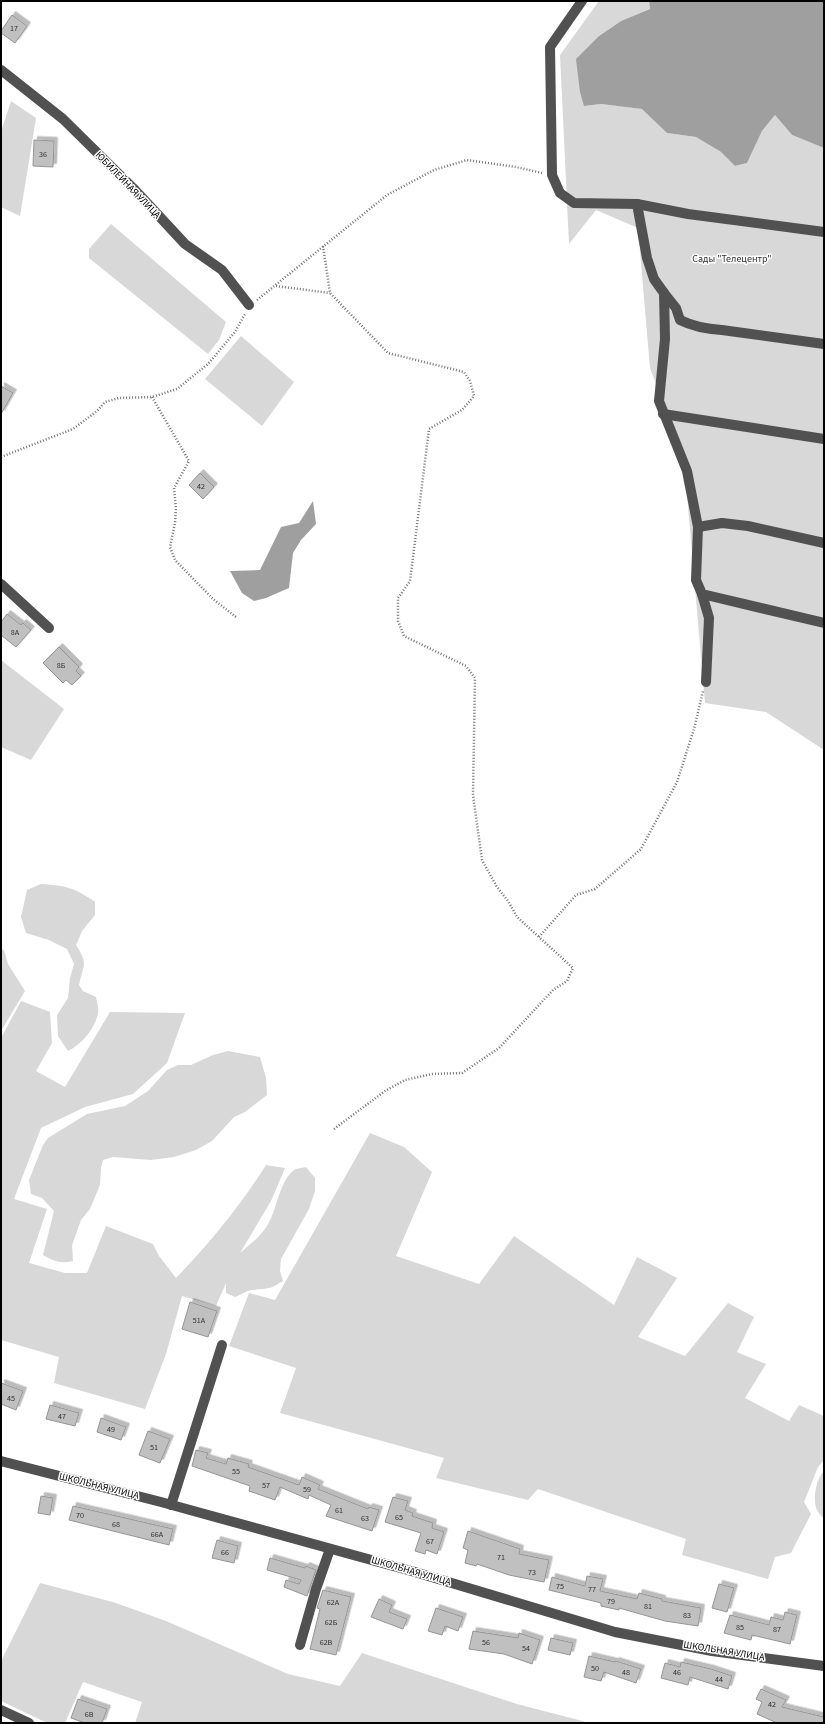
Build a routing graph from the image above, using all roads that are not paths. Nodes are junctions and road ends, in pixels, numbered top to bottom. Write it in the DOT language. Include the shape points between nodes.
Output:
graph roads {
  1 [pos="582,1"];
  2 [pos="1,70"];
  3 [pos="637,204"];
  4 [pos="824,232"];
  5 [pos="664,293"];
  6 [pos="250,305"];
  7 [pos="824,344"];
  8 [pos="663,414"];
  9 [pos="824,439"];
  10 [pos="698,527"];
  11 [pos="824,543"];
  12 [pos="1,584"];
  13 [pos="702,594"];
  14 [pos="824,623"];
  15 [pos="49,628"];
  16 [pos="706,682"];
  17 [pos="222,1345"];
  18 [pos="1,1461"];
  19 [pos="171,1505"];
  20 [pos="330,1549"];
  21 [pos="300,1645"];
  22 [pos="824,1666"];
  23 [pos="1,1710"];
  24 [pos="29,1723"];
  1 -- 3 [label="street" via="550,47 552,175 560,193 574,203"];
  2 -- 6 [label="street, ЮБИЛЕЙНАЯ УЛИЦА" via="63,119 185,244 222,270"];
  3 -- 4 [label="street" via="688,214"];
  3 -- 5 [label="street" via="647,258 654,279"];
  5 -- 7 [label="street" via="676,308 680,320 690,325"];
  5 -- 8 [label="street" via="665,339 659,401"];
  8 -- 9 [label="street"];
  8 -- 10 [label="street" via="687,470"];
  10 -- 11 [label="street" via="722,524 748,526"];
  10 -- 13 [label="street" via="696,580"];
  12 -- 15 [label="street"];
  13 -- 14 [label="street"];
  13 -- 16 [label="street" via="710,618"];
  17 -- 19 [label="street"];
  18 -- 19 [label="street, ШКОЛЬНАЯ УЛИЦА"];
  19 -- 20 [label="street, ШКОЛЬНАЯ УЛИЦА"];
  20 -- 21 [label="street"];
  20 -- 22 [label="street, ШКОЛЬНАЯ УЛИЦА" via="615,1632 712,1651"];
  23 -- 24 [label="street"];
}
